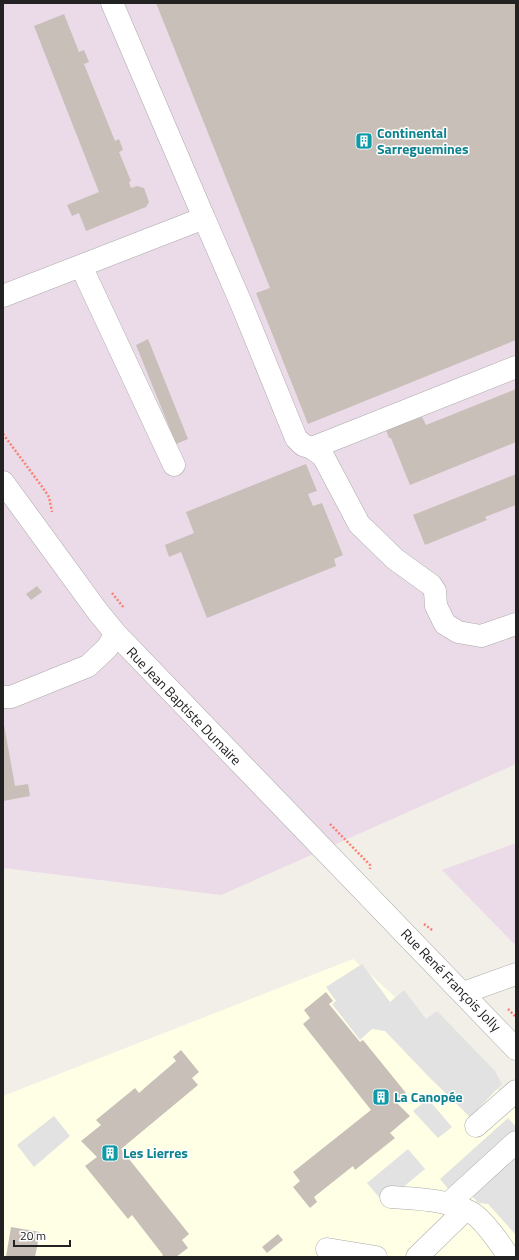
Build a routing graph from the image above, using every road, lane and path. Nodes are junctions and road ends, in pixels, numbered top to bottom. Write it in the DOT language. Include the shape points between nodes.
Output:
graph roads {
  1 [pos="112,3"];
  2 [pos="204,218"];
  3 [pos="82,266"];
  4 [pos="3,296"];
  5 [pos="516,367"];
  6 [pos="3,434"];
  7 [pos="312,448"];
  8 [pos="174,465"];
  9 [pos="3,482"];
  10 [pos="55,516"];
  11 [pos="108,589"];
  12 [pos="128,614"];
  13 [pos="516,624"];
  14 [pos="116,634"];
  15 [pos="3,697"];
  16 [pos="327,821"];
  17 [pos="369,876"];
  18 [pos="385,912"];
  19 [pos="418,925"];
  20 [pos="434,932"];
  21 [pos="516,974"];
  22 [pos="485,985"];
  23 [pos="463,993"];
  24 [pos="516,1017"];
  25 [pos="516,1048"];
  26 [pos="516,1092"];
  27 [pos="476,1126"];
  28 [pos="516,1142"];
  29 [pos="391,1197"];
  30 [pos="457,1207"];
  31 [pos="327,1249"];
  32 [pos="376,1257"];
  33 [pos="417,1257"];
  34 [pos="509,1257"];
  1 -- 2 [label="street"];
  2 -- 3 [label="street"];
  2 -- 7 [label="street" via="242,303 296,438 303,445"];
  3 -- 4 [label="street"];
  3 -- 8 [label="street"];
  5 -- 7 [label="street"];
  6 -- 10 [label="path" via="49,497 51,510"];
  7 -- 13 [label="street" via="323,456 360,524 395,559 435,591 436,606 445,624 458,632 481,636"];
  9 -- 14 [label="street, Rue Jean Baptiste Dumaire"];
  11 -- 12 [label="path"];
  14 -- 15 [label="street" via="107,648 88,666 11,697"];
  14 -- 18 [label="street, Rue Jean Baptiste Dumaire"];
  16 -- 17 [label="path" via="370,865"];
  18 -- 23 [label="street, Rue René François Jolly"];
  19 -- 20 [label="path" via="426,923"];
  21 -- 22 [label="street"];
  22 -- 23 [label="street"];
  22 -- 24 [label="path"];
  23 -- 25 [label="street, Rue René François Jolly"];
  26 -- 27 [label="street"];
  28 -- 30 [label="street"];
  29 -- 30 [label="street" via="437,1200"];
  30 -- 33 [label="street"];
  30 -- 34 [label="street" via="473,1213 498,1240"];
  31 -- 32 [label="street"];
}
